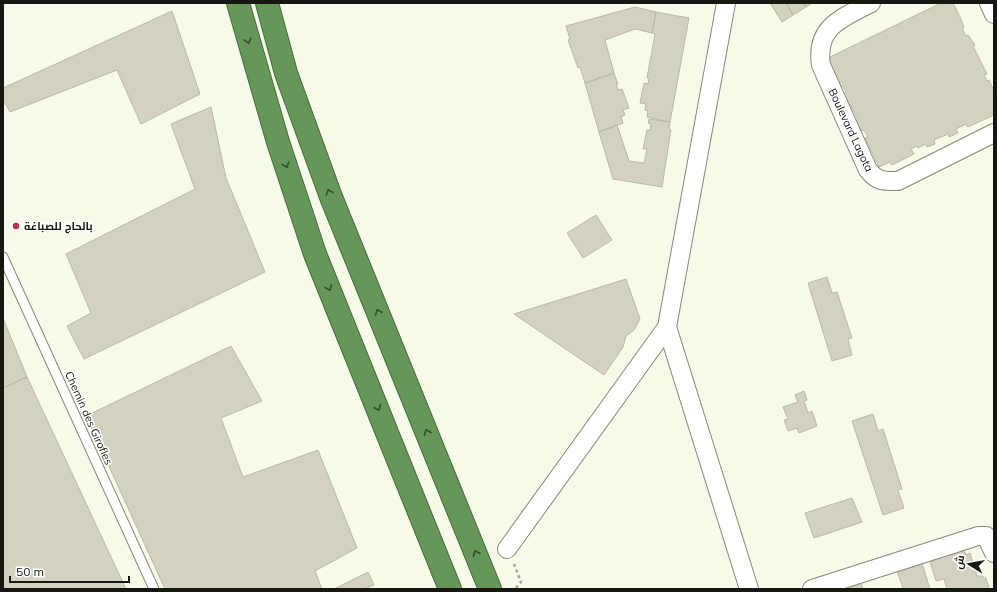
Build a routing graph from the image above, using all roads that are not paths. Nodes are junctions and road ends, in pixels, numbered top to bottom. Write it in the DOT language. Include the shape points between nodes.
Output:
graph roads {
  1 [pos="238,3"];
  2 [pos="267,3"];
  3 [pos="726,3"];
  4 [pos="871,3"];
  5 [pos="989,3"];
  6 [pos="994,14"];
  7 [pos="994,133"];
  8 [pos="3,257"];
  9 [pos="667,327"];
  10 [pos="507,549"];
  11 [pos="994,553"];
  12 [pos="154,589"];
  13 [pos="450,589"];
  14 [pos="490,589"];
  15 [pos="749,589"];
  16 [pos="812,589"];
  1 -- 13 [label="highway, one-way" via="278,142 316,254"];
  14 -- 2 [label="highway, one-way" via="331,197 286,73"];
  3 -- 9 [label="street"];
  4 -- 7 [label="street, Boulevard Lagota" via="836,22 826,33 819,54 820,65 874,178 898,181"];
  5 -- 6 [label="street"];
  8 -- 12 [label="lane, Chemin des Girofles"];
  9 -- 10 [label="street"];
  9 -- 15 [label="street"];
  11 -- 16 [label="street" via="986,536 978,536"];
}
